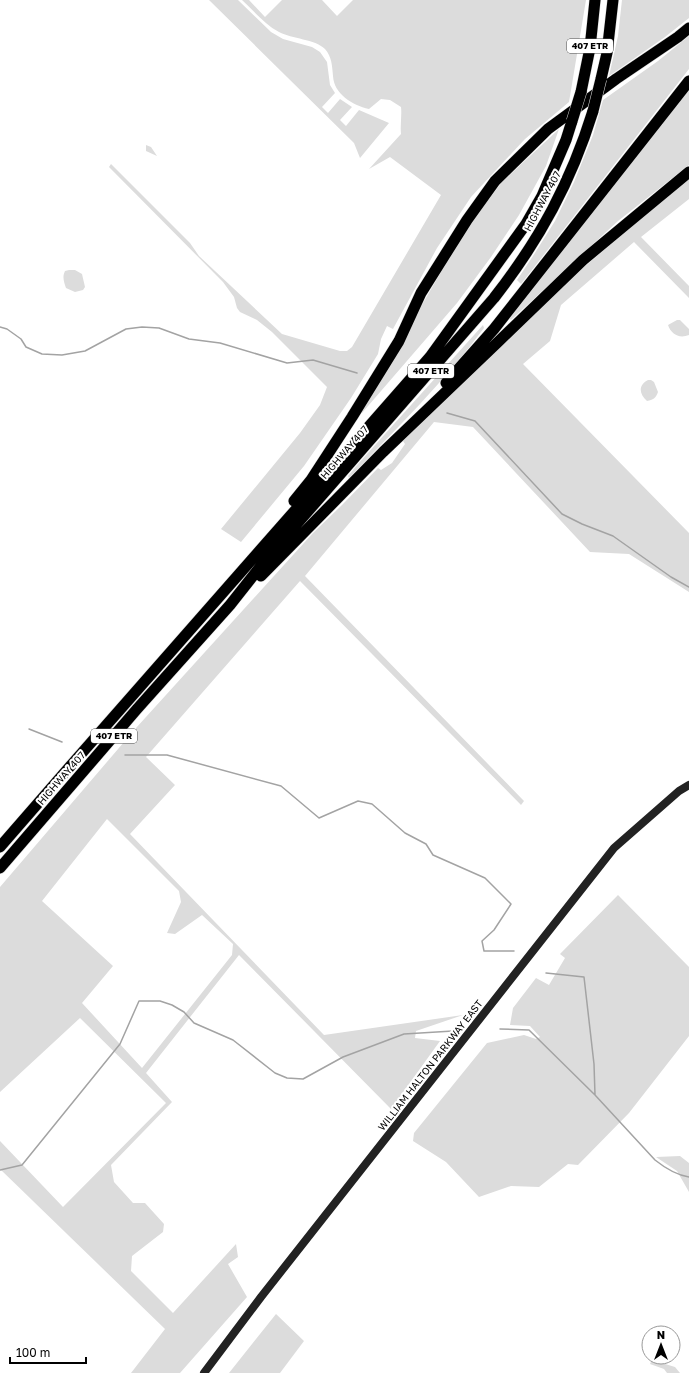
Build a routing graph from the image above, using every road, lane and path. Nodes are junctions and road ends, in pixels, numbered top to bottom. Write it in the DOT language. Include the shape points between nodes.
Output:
graph roads {
  1 [pos="595,0"];
  2 [pos="613,0"];
  3 [pos="689,28"];
  4 [pos="689,81"];
  5 [pos="689,172"];
  6 [pos="397,439"];
  7 [pos="220,596"];
  8 [pos="230,605"];
  9 [pos="689,785"];
  10 [pos="0,847"];
  11 [pos="0,868"];
  12 [pos="204,1373"];
  1 -- 7 [label="highway, HIGHWAY 407 / 407 ETR, bridge" via="590,48 581,92 566,140 542,196 526,224 430,357"];
  2 -- 8 [label="highway, HIGHWAY 407 / 407 ETR, bridge" via="607,53 592,111 574,165 534,243 494,298 268,557"];
  3 -- 7 [label="highway" via="548,130 495,181 421,293 399,341 311,480"];
  4 -- 6 [label="highway" via="494,329"];
  5 -- 6 [label="highway" via="583,260"];
  6 -- 8 [label="highway"];
  7 -- 10 [label="highway, HIGHWAY 407 / 407 ETR"];
  8 -- 11 [label="highway, HIGHWAY 407 / 407 ETR"];
  9 -- 12 [label="main road, WILLIAM HALTON PARKWAY EAST" via="614,848"];
}
